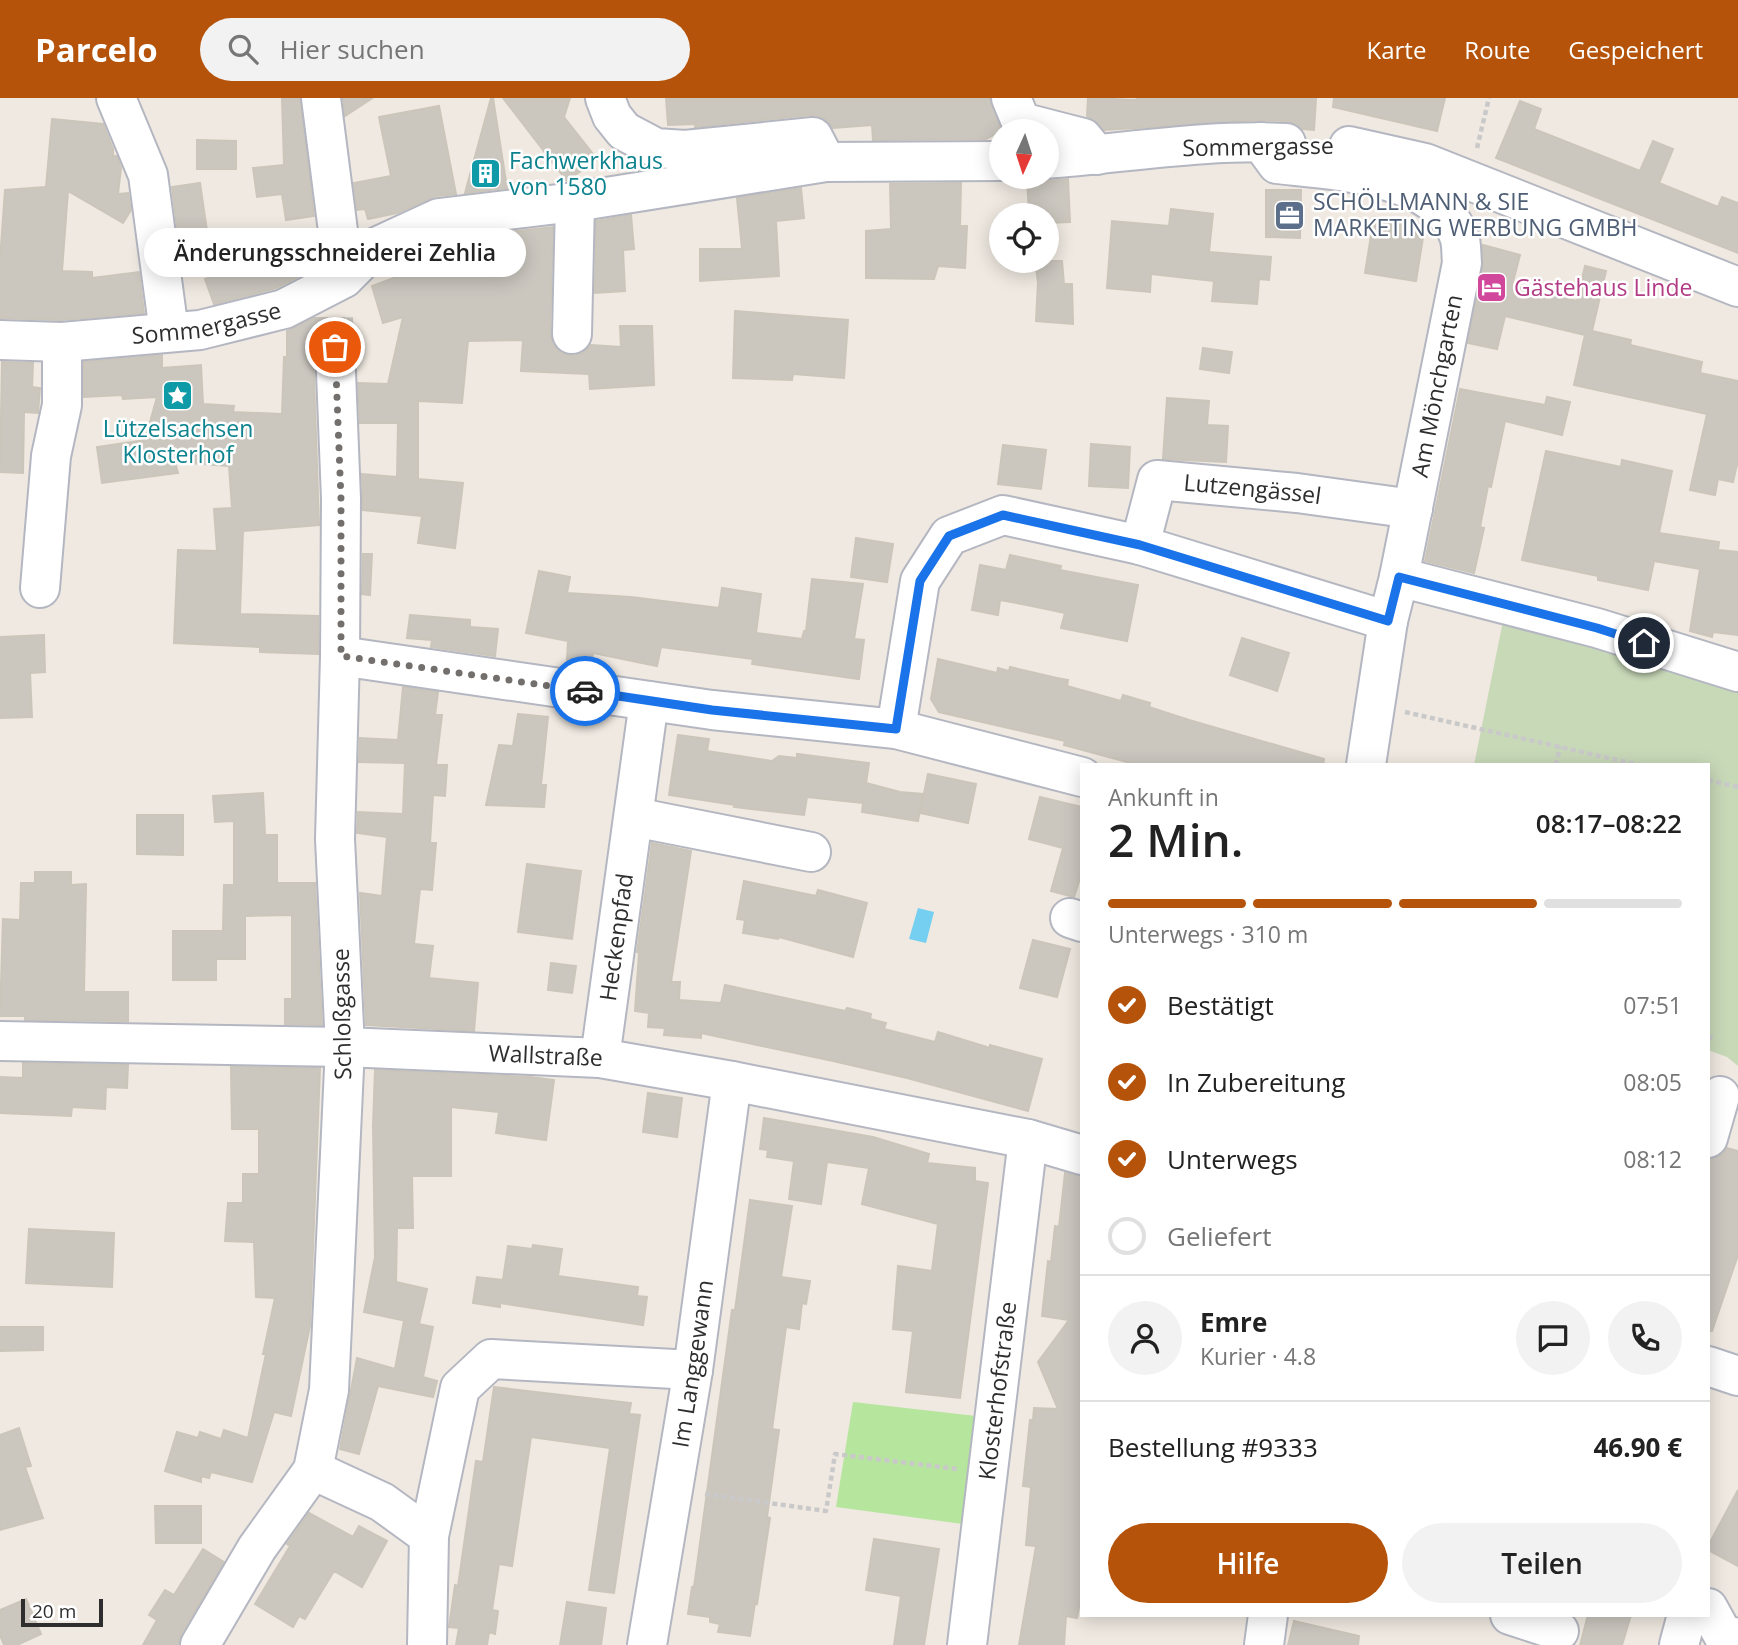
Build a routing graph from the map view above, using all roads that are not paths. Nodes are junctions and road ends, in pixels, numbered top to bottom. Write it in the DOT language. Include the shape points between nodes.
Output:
graph roads {
  1 [pos="116,98"];
  2 [pos="321,98"];
  3 [pos="605,98"];
  4 [pos="1011,98"];
  5 [pos="1261,142"];
  6 [pos="1097,155"];
  7 [pos="1059,158"];
  8 [pos="989,161"];
  9 [pos="827,162"];
  10 [pos="575,202"];
  11 [pos="1738,287"];
  12 [pos="337,307"];
  13 [pos="169,332"];
  14 [pos="572,334"];
  15 [pos="0,340"];
  16 [pos="62,342"];
  17 [pos="1413,509"];
  18 [pos="1140,545"];
  19 [pos="1399,577"];
  20 [pos="40,587"];
  21 [pos="1388,621"];
  22 [pos="341,656"];
  23 [pos="1738,672"];
  24 [pos="649,701"];
  25 [pos="896,729"];
  26 [pos="1366,763"];
  27 [pos="1080,776"];
  28 [pos="634,817"];
  29 [pos="811,852"];
  30 [pos="0,1041"];
  31 [pos="345,1047"];
  32 [pos="600,1058"];
  33 [pos="732,1081"];
  34 [pos="1722,1098"];
  35 [pos="1710,1132"];
  36 [pos="1028,1139"];
  37 [pos="1080,1154"];
  38 [pos="1710,1367"];
  39 [pos="693,1370"];
  40 [pos="1738,1376"];
  41 [pos="313,1470"];
  42 [pos="429,1536"];
  43 [pos="1710,1612"];
  44 [pos="1268,1617"];
  45 [pos="1517,1617"];
  46 [pos="1686,1617"];
  47 [pos="1560,1630"];
  48 [pos="1738,1638"];
  49 [pos="200,1645"];
  50 [pos="427,1645"];
  51 [pos="647,1645"];
  52 [pos="967,1645"];
  53 [pos="1264,1645"];
  54 [pos="1679,1645"];
  1 -- 13 [label="street" via="148,175"];
  2 -- 12 [label="street"];
  3 -- 9 [label="street" via="624,131 656,149 813,137"];
  4 -- 6 [label="street" via="1021,122 1083,138"];
  5 -- 6 [label="street, Sommergasse"];
  5 -- 11 [label="street, Sommergasse" via="1345,145 1425,163"];
  5 -- 17 [label="street, Am Mönchgarten" via="1278,164 1358,173 1410,190 1447,216 1459,236 1462,262"];
  6 -- 7 [label="street, Sommergasse"];
  8 -- 9 [label="street, Sommergasse"];
  9 -- 10 [label="street, Sommergasse"];
  10 -- 12 [label="street, Sommergasse" via="439,219 374,248"];
  10 -- 14 [label="street"];
  12 -- 13 [label="street, Sommergasse" via="284,309 200,330"];
  12 -- 22 [label="street, Schloßgasse"];
  13 -- 16 [label="street, Sommergasse"];
  15 -- 16 [label="street, Sommergasse"];
  16 -- 20 [label="street" via="62,405 51,456"];
  17 -- 18 [label="street, Lutzengässel" via="1157,480"];
  17 -- 19 [label="street, Am Mönchgarten"];
  18 -- 21 [label="street"];
  18 -- 25 [label="street" via="1003,515 949,536 920,581"];
  19 -- 21 [label="street, Am Mönchgarten"];
  19 -- 23 [label="street" via="1597,628"];
  21 -- 26 [label="street, Am Mönchgarten"];
  22 -- 24 [label="street"];
  22 -- 31 [label="street, Schloßgasse" via="335,839"];
  24 -- 25 [label="street"];
  24 -- 28 [label="street, Heckenpfad"];
  25 -- 27 [label="street"];
  28 -- 29 [label="street"];
  28 -- 32 [label="street, Heckenpfad"];
  30 -- 31 [label="street, Wallstraße"];
  31 -- 32 [label="street, Wallstraße"];
  31 -- 41 [label="street, Schloßgasse" via="329,1390"];
  32 -- 33 [label="street, Wallstraße"];
  33 -- 36 [label="street, Wallstraße"];
  33 -- 39 [label="street, Im Langgewann"];
  34 -- 35 [label="street"];
  36 -- 37 [label="street, Wallstraße"];
  36 -- 52 [label="street, Klosterhofstraße"];
  38 -- 40 [label="street"];
  39 -- 42 [label="street" via="491,1359 460,1388"];
  39 -- 51 [label="street, Im Langgewann"];
  41 -- 42 [label="street" via="382,1502"];
  41 -- 49 [label="street, Schloßgasse" via="257,1548"];
  42 -- 50 [label="street"];
  43 -- 48 [label="street" via="1723,1635"];
  44 -- 53 [label="street"];
  45 -- 47 [label="street"];
  46 -- 54 [label="street"];
}
